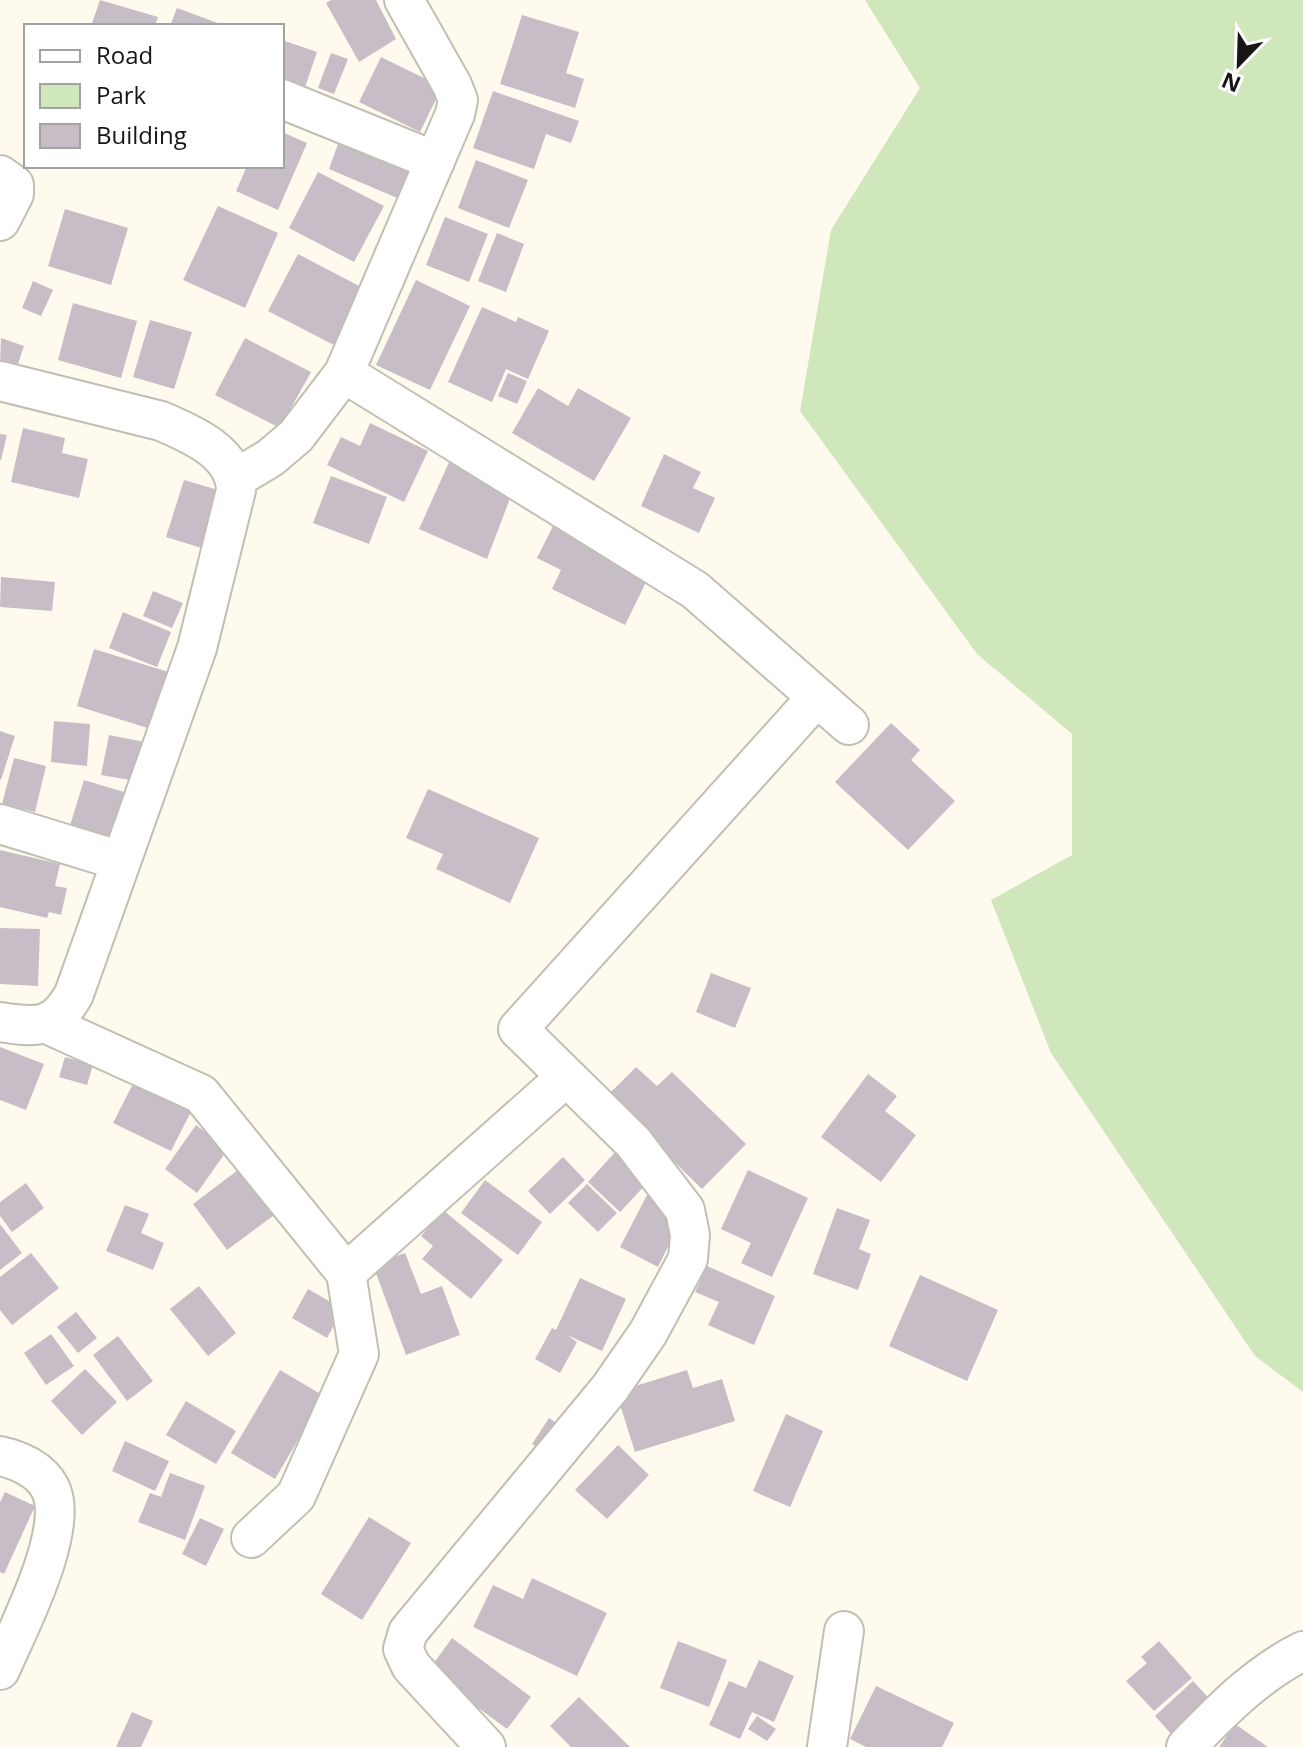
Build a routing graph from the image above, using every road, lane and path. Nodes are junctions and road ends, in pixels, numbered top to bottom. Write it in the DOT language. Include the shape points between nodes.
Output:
graph roads {
  1 [pos="404,0"];
  2 [pos="284,100"];
  3 [pos="435,161"];
  4 [pos="0,175"];
  5 [pos="0,221"];
  6 [pos="344,373"];
  7 [pos="0,381"];
  8 [pos="235,479"];
  9 [pos="817,697"];
  10 [pos="849,725"];
  11 [pos="0,824"];
  12 [pos="121,861"];
  13 [pos="0,1022"];
  14 [pos="47,1024"];
  15 [pos="565,1078"];
  16 [pos="346,1273"];
  17 [pos="0,1456"];
  18 [pos="251,1538"];
  19 [pos="844,1631"];
  20 [pos="1303,1651"];
  21 [pos="0,1670"];
  22 [pos="486,1747"];
  23 [pos="827,1747"];
  24 [pos="1186,1747"];
  1 -- 3 [label="street" via="458,100"];
  2 -- 3 [label="street"];
  3 -- 6 [label="street"];
  4 -- 5 [label="street" via="14,185 14,194"];
  6 -- 8 [label="street" via="296,436"];
  6 -- 9 [label="street" via="695,590"];
  7 -- 8 [label="street" via="161,421 224,458"];
  8 -- 12 [label="street" via="197,648"];
  9 -- 10 [label="street"];
  9 -- 15 [label="street" via="518,1029"];
  11 -- 12 [label="street"];
  12 -- 14 [label="street" via="74,994 62,1015"];
  13 -- 14 [label="street"];
  14 -- 16 [label="street" via="201,1094"];
  15 -- 16 [label="street"];
  15 -- 22 [label="street" via="633,1142 685,1210 688,1259 648,1333 610,1388 408,1632 403,1649 411,1666"];
  16 -- 18 [label="street" via="359,1354 296,1496"];
  17 -- 21 [label="street" via="28,1465 51,1489 55,1524 45,1565"];
  19 -- 23 [label="street"];
  20 -- 24 [label="street" via="1276,1664"];
}
